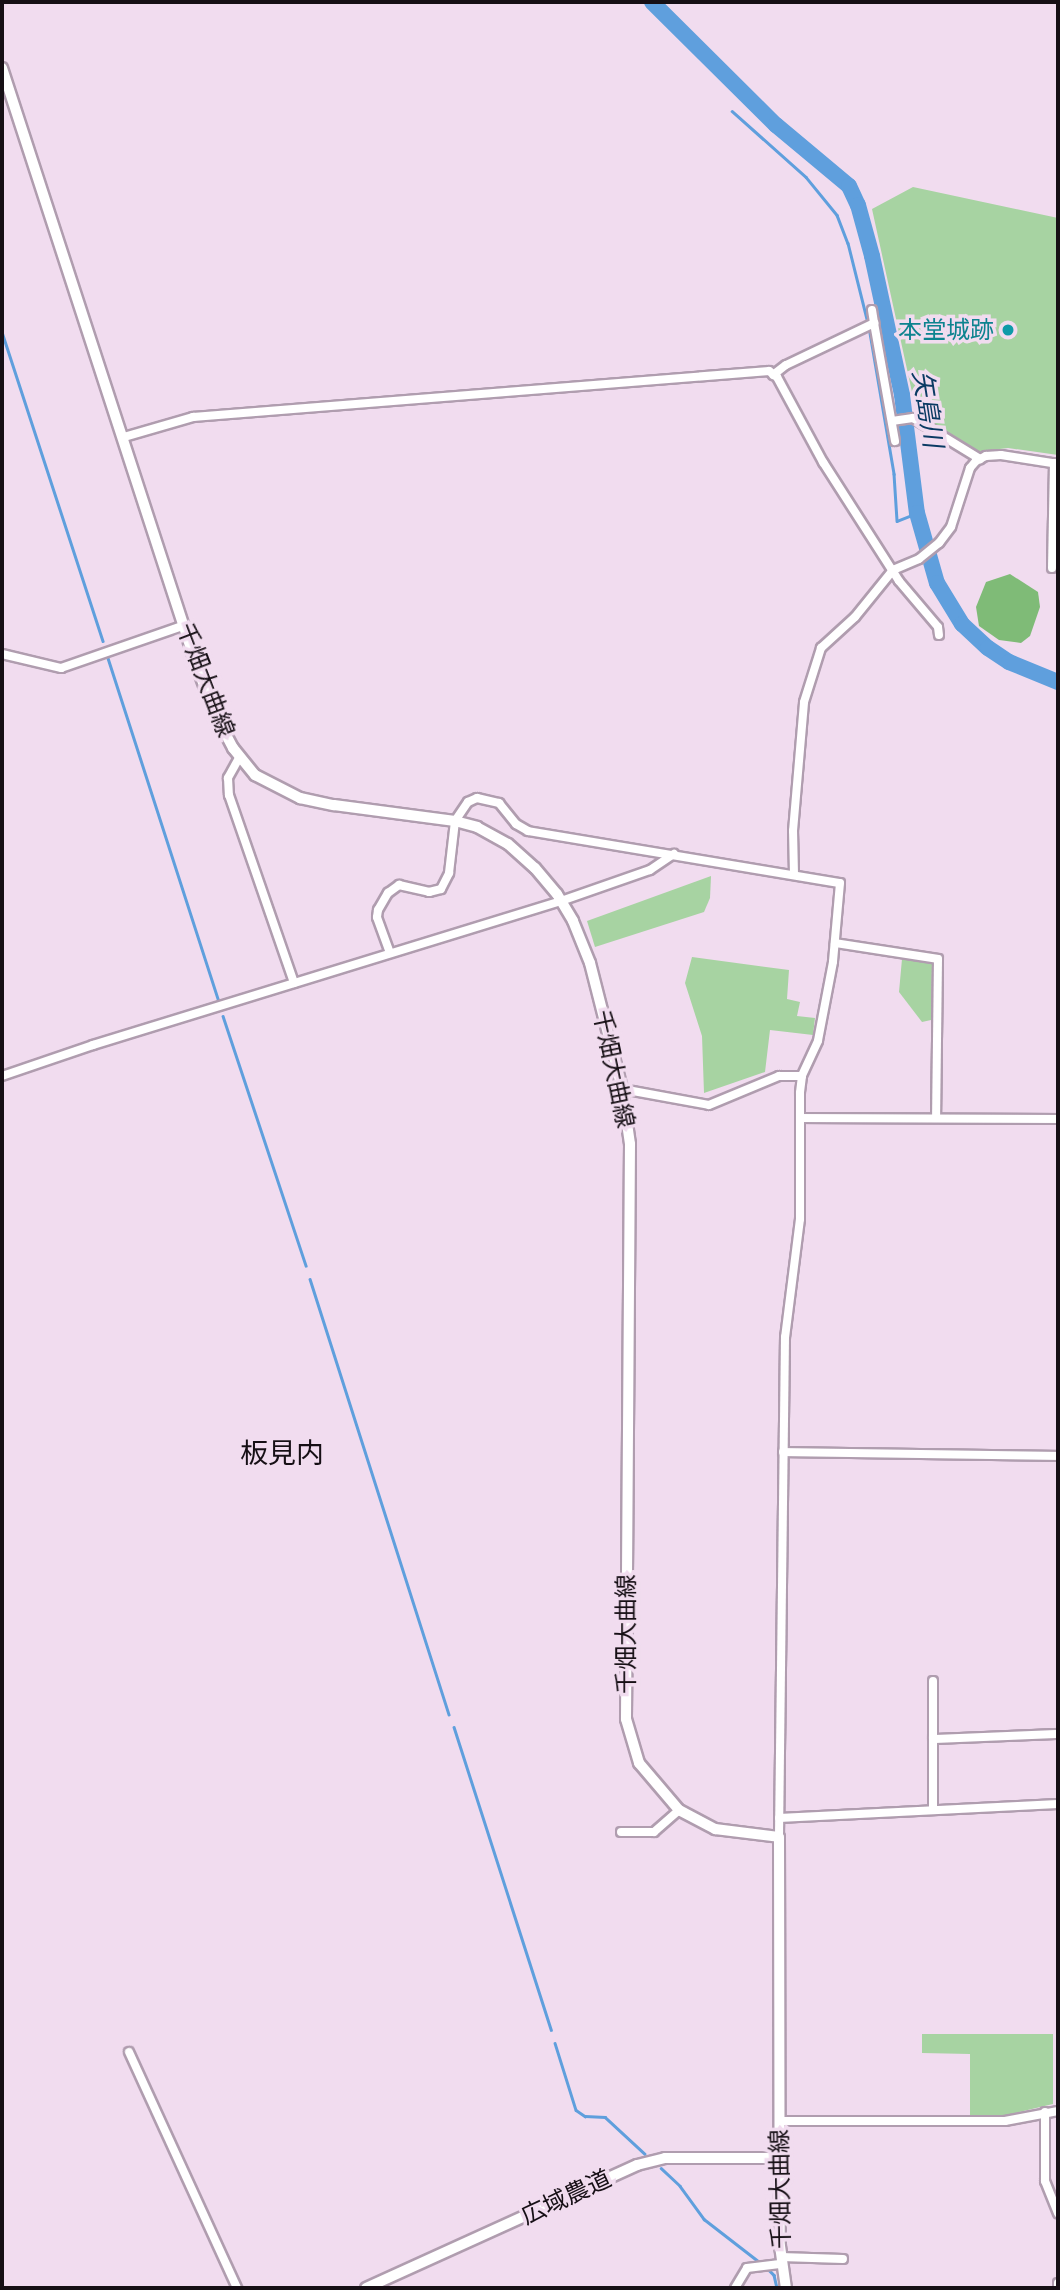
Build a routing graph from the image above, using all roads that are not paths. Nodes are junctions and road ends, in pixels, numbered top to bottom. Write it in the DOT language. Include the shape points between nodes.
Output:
graph roads {
  1 [pos="2,68"];
  2 [pos="872,310"];
  3 [pos="874,323"];
  4 [pos="773,375"];
  5 [pos="892,421"];
  6 [pos="124,437"];
  7 [pos="895,441"];
  8 [pos="980,459"];
  9 [pos="1056,463"];
  10 [pos="1052,568"];
  11 [pos="892,570"];
  12 [pos="185,625"];
  13 [pos="939,635"];
  14 [pos="2,654"];
  15 [pos="239,758"];
  16 [pos="455,821"];
  17 [pos="674,854"];
  18 [pos="794,874"];
  19 [pos="561,901"];
  20 [pos="835,943"];
  21 [pos="390,953"];
  22 [pos="294,983"];
  23 [pos="2,1076"];
  24 [pos="802,1076"];
  25 [pos="622,1089"];
  26 [pos="800,1118"];
  27 [pos="936,1118"];
  28 [pos="1058,1119"];
  29 [pos="783,1452"];
  30 [pos="1058,1456"];
  31 [pos="933,1681"];
  32 [pos="1058,1734"];
  33 [pos="933,1739"];
  34 [pos="1058,1804"];
  35 [pos="679,1810"];
  36 [pos="933,1810"];
  37 [pos="779,1818"];
  38 [pos="621,1832"];
  39 [pos="779,1837"];
  40 [pos="129,2052"];
  41 [pos="1058,2110"];
  42 [pos="1045,2112"];
  43 [pos="779,2121"];
  44 [pos="779,2158"];
  45 [pos="1058,2214"];
  46 [pos="844,2259"];
  47 [pos="778,2262"];
  48 [pos="237,2288"];
  49 [pos="366,2288"];
  50 [pos="735,2288"];
  51 [pos="786,2288"];
  1 -- 6 [label="main road, 千畑大曲線"];
  2 -- 3 [label="street"];
  3 -- 4 [label="street"];
  3 -- 5 [label="street"];
  4 -- 6 [label="street" via="763,370 193,417"];
  4 -- 11 [label="street"];
  5 -- 7 [label="street"];
  5 -- 8 [label="street" via="910,418"];
  6 -- 12 [label="main road, 千畑大曲線"];
  8 -- 9 [label="street" via="1001,454"];
  8 -- 11 [label="street" via="970,468 951,527 932,550"];
  9 -- 10 [label="street"];
  11 -- 13 [label="street" via="938,627"];
  11 -- 18 [label="street" via="855,617 821,648 807,684 793,831"];
  12 -- 14 [label="street" via="61,668"];
  12 -- 15 [label="main road, 千畑大曲線" via="214,712"];
  15 -- 16 [label="main road, 千畑大曲線" via="269,784 300,798"];
  15 -- 22 [label="street" via="228,778 229,795"];
  16 -- 17 [label="street" via="468,802 487,798 499,803 528,831"];
  16 -- 19 [label="main road, 千畑大曲線" via="508,844"];
  16 -- 21 [label="street" via="449,873 441,889 429,892 399,886 388,893 379,909 377,917"];
  17 -- 18 [label="street"];
  17 -- 19 [label="street" via="650,870"];
  18 -- 20 [label="street" via="841,883"];
  19 -- 21 [label="street"];
  19 -- 25 [label="main road, 千畑大曲線" via="590,963"];
  20 -- 24 [label="street" via="818,1041"];
  20 -- 27 [label="street" via="938,959"];
  21 -- 22 [label="street"];
  22 -- 23 [label="street"];
  24 -- 25 [label="street" via="779,1076 709,1105"];
  24 -- 26 [label="street"];
  25 -- 35 [label="main road, 千畑大曲線" via="630,1144 626,1719 639,1763"];
  26 -- 27 [label="street"];
  26 -- 29 [label="street" via="800,1219 785,1337"];
  27 -- 28 [label="street"];
  29 -- 30 [label="street"];
  29 -- 37 [label="street"];
  31 -- 33 [label="street"];
  32 -- 33 [label="street"];
  33 -- 36 [label="street"];
  34 -- 36 [label="street"];
  35 -- 38 [label="street" via="654,1832"];
  35 -- 39 [label="main road, 千畑大曲線" via="715,1829"];
  36 -- 37 [label="street"];
  37 -- 39 [label="street"];
  39 -- 43 [label="main road, 千畑大曲線"];
  40 -- 48 [label="street"];
  41 -- 42 [label="street"];
  42 -- 43 [label="street" via="1005,2120"];
  42 -- 45 [label="street" via="1045,2181"];
  43 -- 44 [label="main road, 千畑大曲線"];
  44 -- 47 [label="main road, 千畑大曲線"];
  44 -- 49 [label="main road, 広域農道" via="666,2158 637,2165"];
  46 -- 47 [label="street"];
  47 -- 50 [label="street" via="747,2268"];
  47 -- 51 [label="main road, 千畑大曲線"];
}
